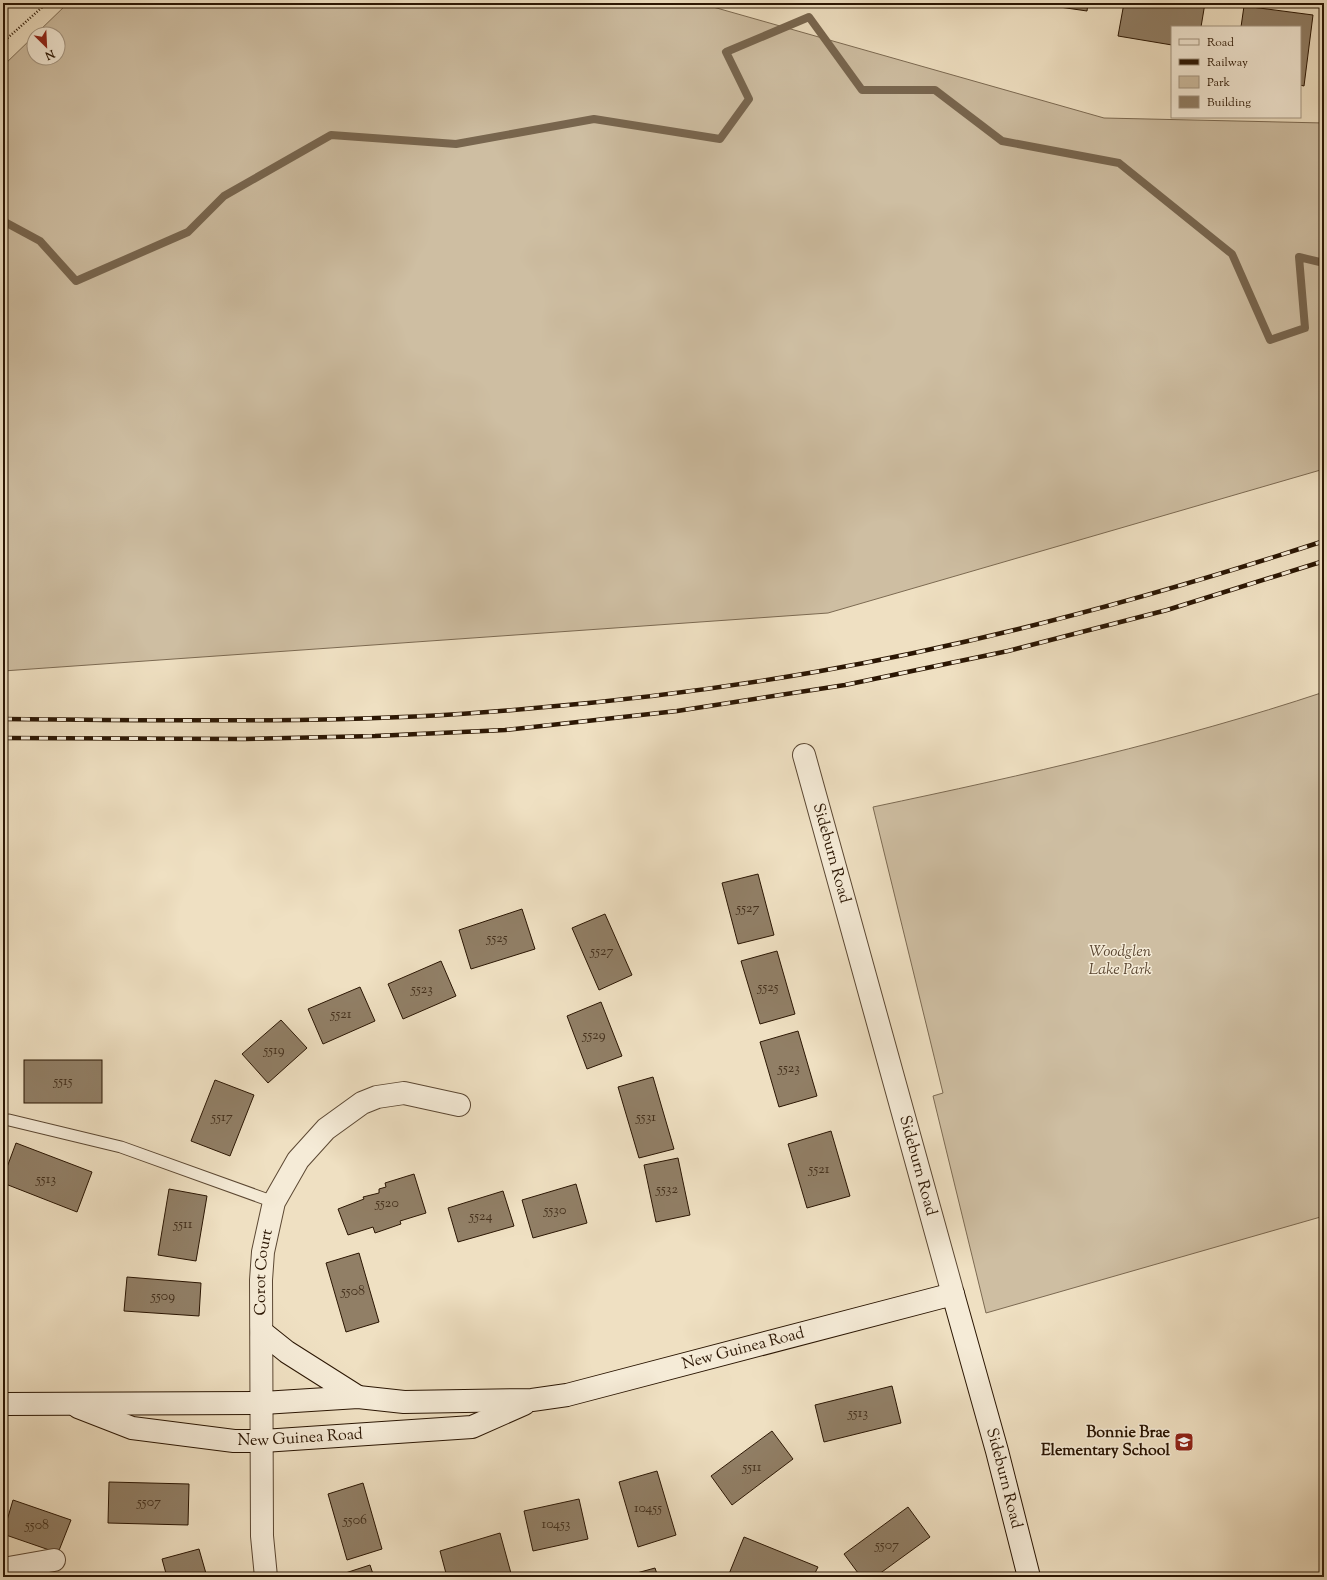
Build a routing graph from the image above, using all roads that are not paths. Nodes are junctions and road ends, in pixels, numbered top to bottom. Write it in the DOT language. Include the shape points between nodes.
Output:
graph roads {
  1 [pos="804,755"];
  2 [pos="459,1105"];
  3 [pos="9,1120"];
  4 [pos="274,1202"];
  5 [pos="953,1294"];
  6 [pos="262,1332"];
  7 [pos="358,1397"];
  8 [pos="532,1400"];
  9 [pos="68,1403"];
  10 [pos="263,1403"];
  11 [pos="3,1404"];
  12 [pos="263,1441"];
  13 [pos="54,1560"];
  14 [pos="3,1569"];
  15 [pos="266,1577"];
  16 [pos="1029,1577"];
  1 -- 5 [label="street, Sideburn Road"];
  2 -- 4 [label="street, Corot Court" via="404,1094 377,1097 362,1103 326,1129 298,1160"];
  3 -- 4 [label="lane" via="121,1147"];
  4 -- 6 [label="street, Corot Court" via="263,1252"];
  5 -- 8 [label="street, New Guinea Road" via="567,1395"];
  5 -- 16 [label="street, Sideburn Road"];
  6 -- 7 [label="street"];
  6 -- 10 [label="street, Corot Court"];
  7 -- 8 [label="street, New Guinea Road" via="404,1402"];
  7 -- 10 [label="street, New Guinea Road"];
  8 -- 12 [label="street, New Guinea Road" via="472,1427"];
  9 -- 10 [label="street, New Guinea Road"];
  9 -- 11 [label="street, New Guinea Road"];
  9 -- 12 [label="street, New Guinea Road" via="132,1428 234,1441"];
  10 -- 12 [label="street, Corot Court"];
  12 -- 15 [label="street, Corot Court" via="262,1536"];
  13 -- 14 [label="street"];
}
